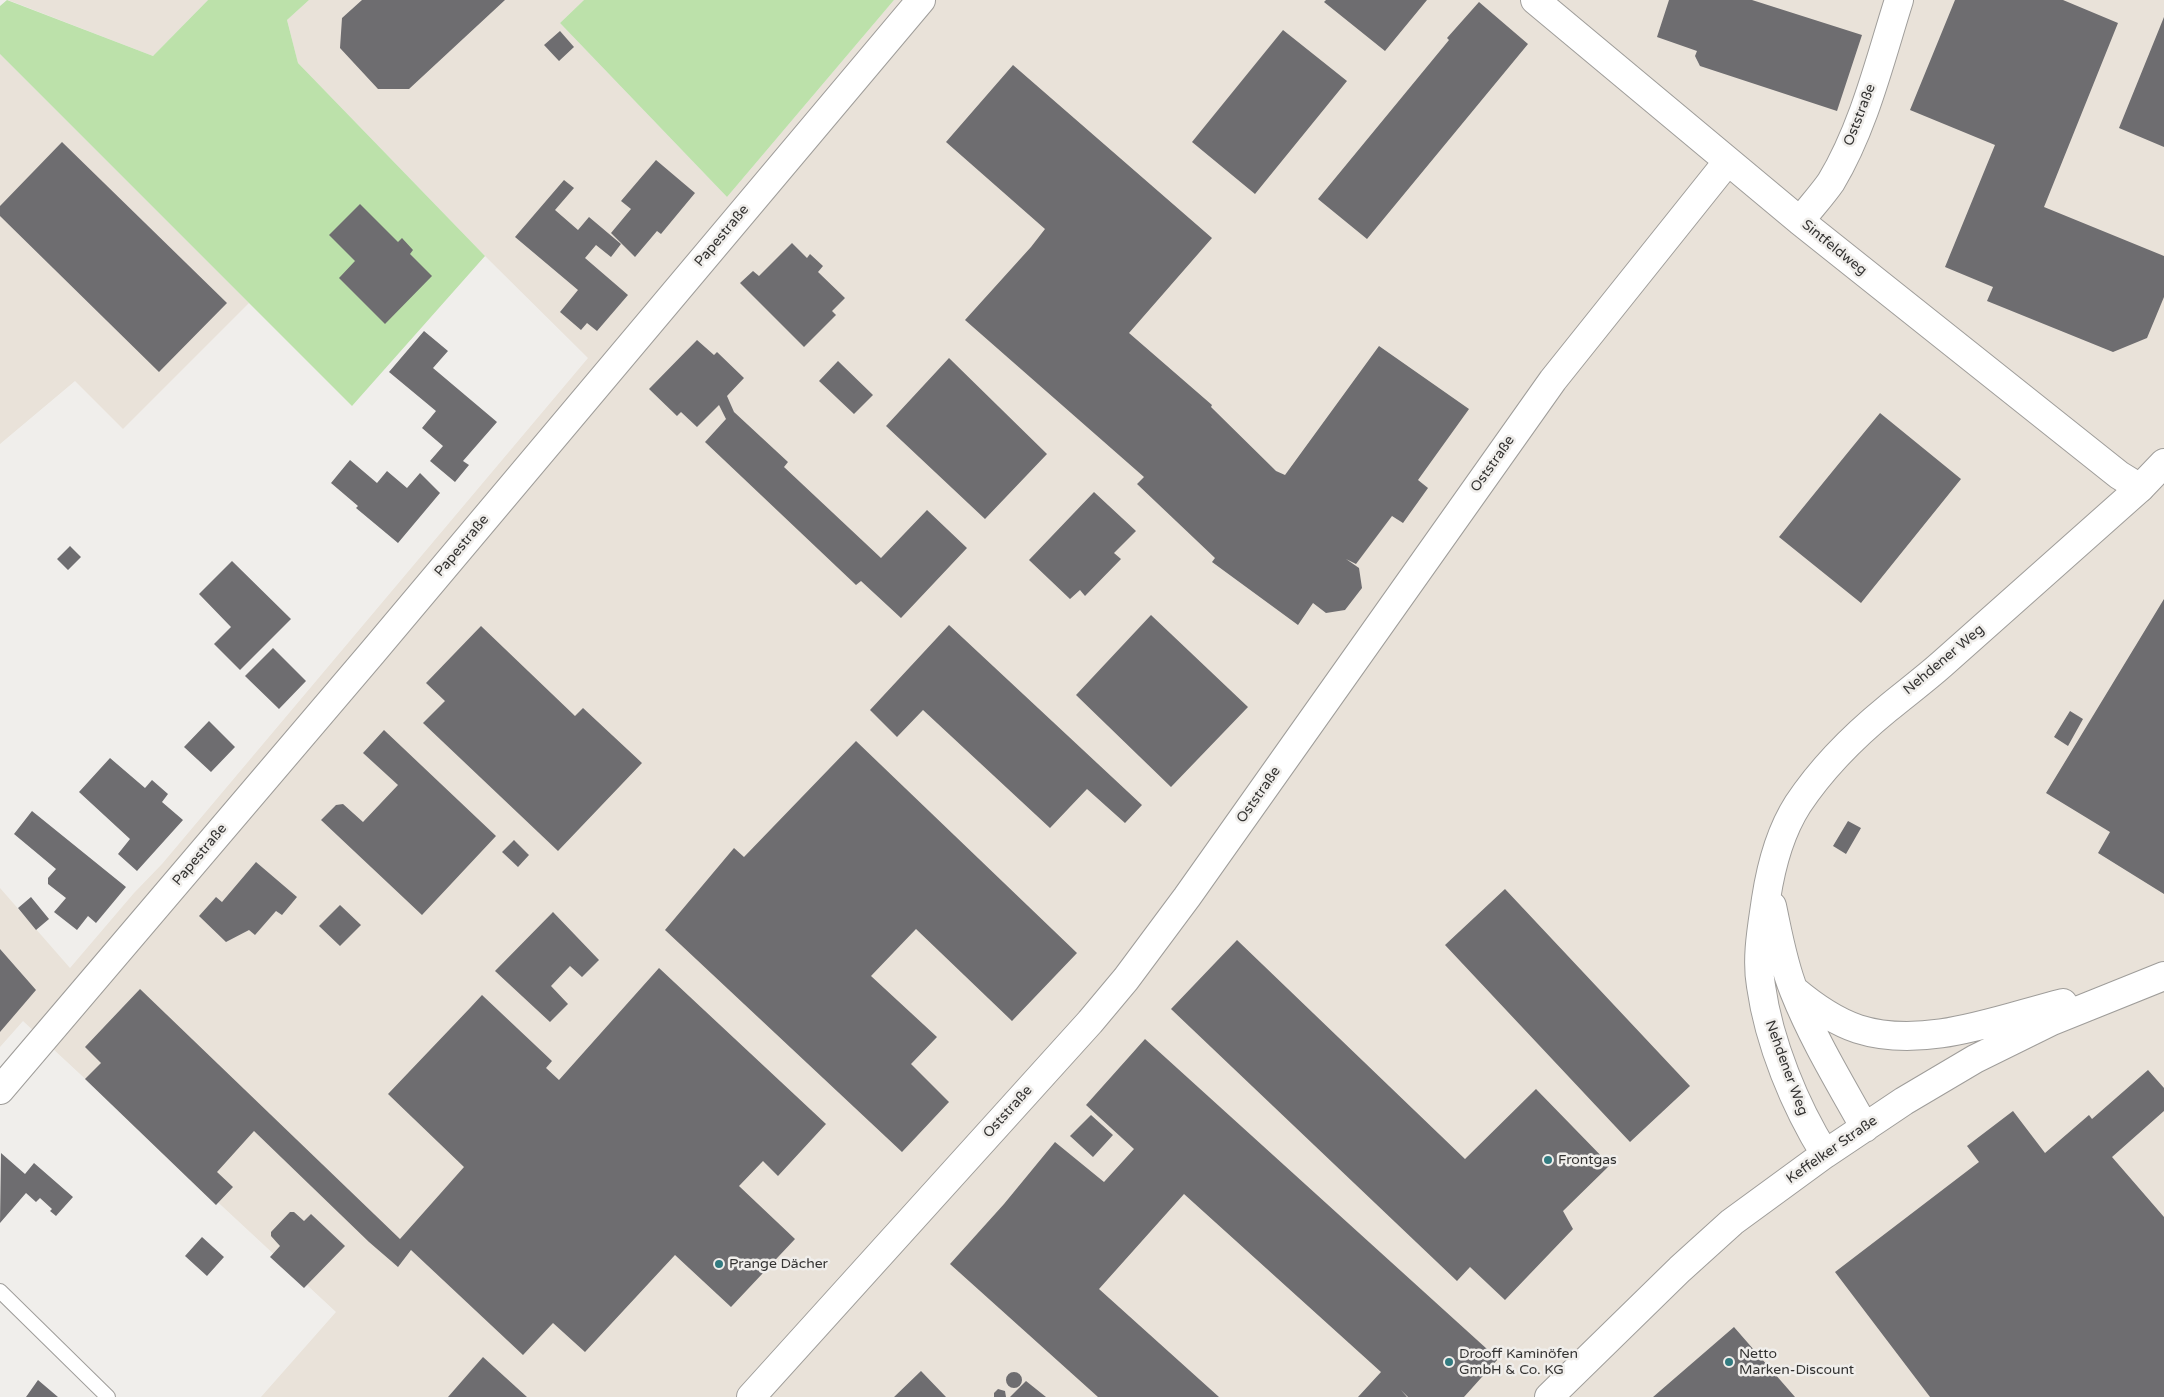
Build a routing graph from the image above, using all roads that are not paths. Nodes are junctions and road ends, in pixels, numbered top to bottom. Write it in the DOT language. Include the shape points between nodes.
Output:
graph roads {
  1 [pos="921,0"];
  2 [pos="1535,0"];
  3 [pos="1899,0"];
  4 [pos="1728,161"];
  5 [pos="1800,221"];
  6 [pos="2164,463"];
  7 [pos="2140,488"];
  8 [pos="1768,887"];
  9 [pos="2155,979"];
  10 [pos="1794,990"];
  11 [pos="0,1090"];
  12 [pos="1864,1128"];
  13 [pos="1825,1154"];
  14 [pos="0,1291"];
  15 [pos="108,1397"];
  16 [pos="751,1397"];
  17 [pos="1549,1397"];
  1 -- 11 [label="street, Papestraße"];
  2 -- 4 [label="street, Sintfeldweg"];
  3 -- 5 [label="street, Oststraße" via="1847,151 1830,182"];
  4 -- 5 [label="street, Sintfeldweg"];
  4 -- 16 [label="street, Oststraße" via="1553,380 1126,979"];
  5 -- 7 [label="street, Sintfeldweg" via="2119,475"];
  6 -- 7 [label="street, Nehdener Weg"];
  7 -- 8 [label="street, Nehdener Weg" via="1853,739 1797,805 1778,845"];
  8 -- 10 [label="street, Nehdener Weg" via="1778,939"];
  8 -- 13 [label="street, Nehdener Weg" via="1760,940 1760,985 1767,1018 1808,1128"];
  9 -- 10 [label="street" via="1964,1028 1906,1037 1858,1029 1816,1008"];
  9 -- 12 [label="street, Keffelker Straße" via="2052,1021 1975,1059"];
  10 -- 12 [label="street, Nehdener Weg" via="1821,1050"];
  12 -- 13 [label="street, Keffelker Straße"];
  13 -- 17 [label="street, Keffelker Straße" via="1732,1222"];
  14 -- 15 [label="lane"];
}
